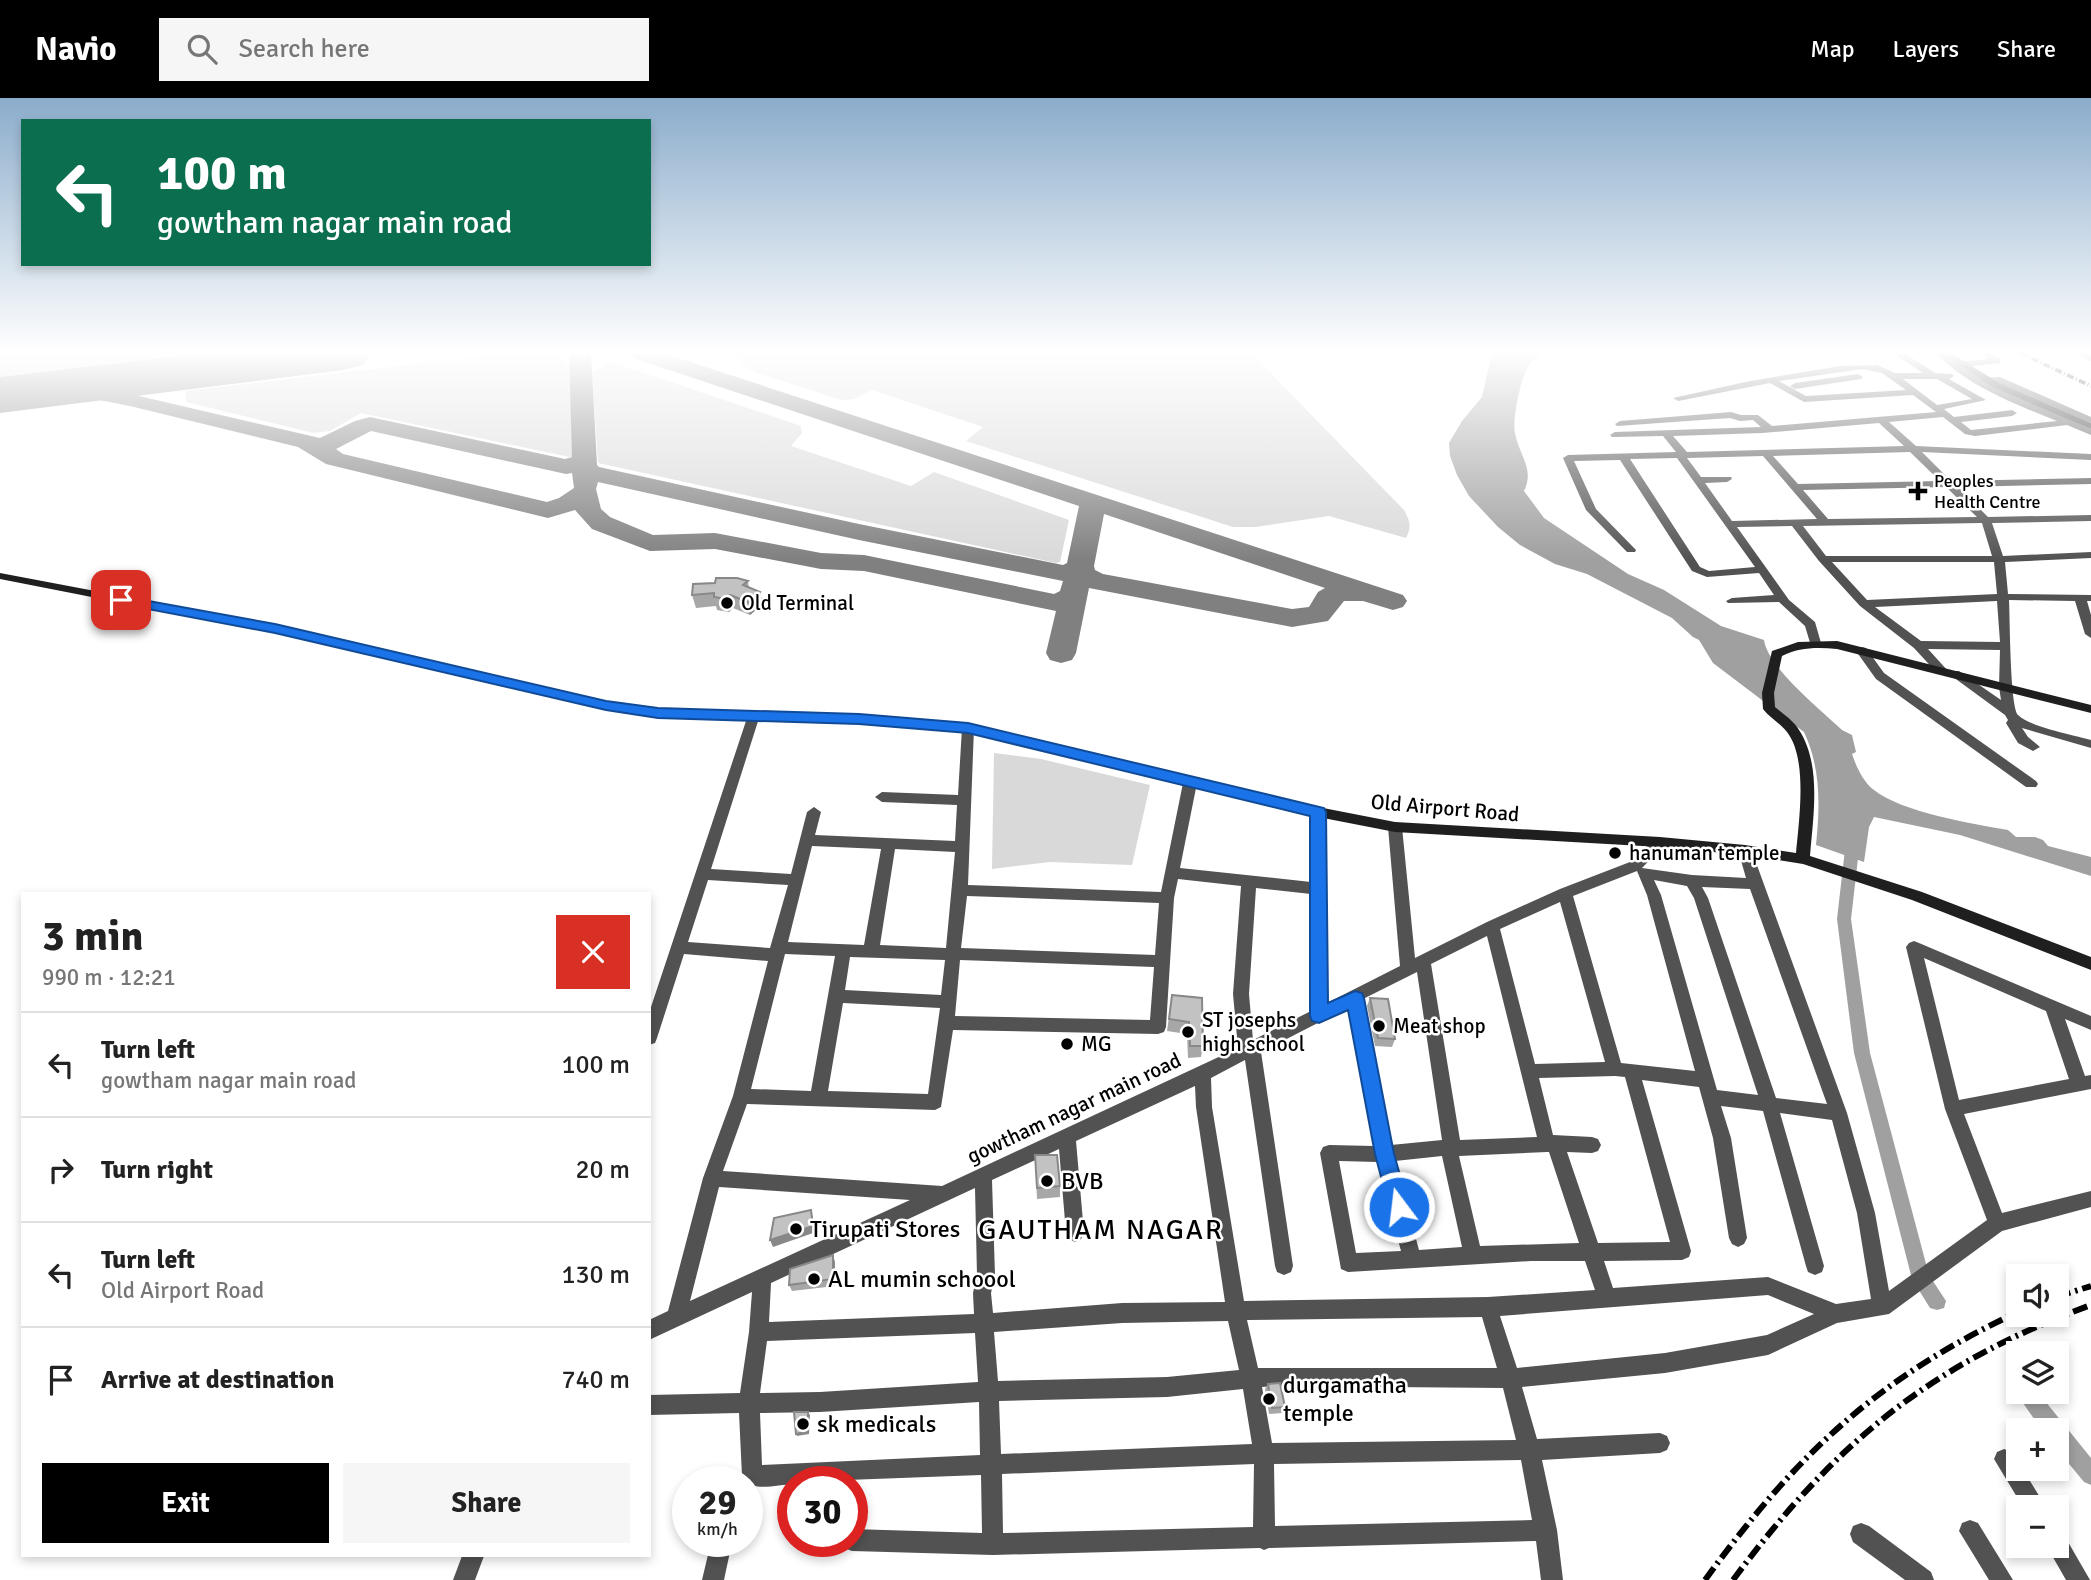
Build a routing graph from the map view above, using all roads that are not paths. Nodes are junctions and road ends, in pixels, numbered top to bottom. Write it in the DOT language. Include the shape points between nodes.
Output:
graph roads {
  1 [pos="1643,422"];
  2 [pos="1761,422"];
  3 [pos="1855,422"];
  4 [pos="1884,422"];
  5 [pos="1955,422"];
  6 [pos="2068,423"];
  7 [pos="1620,424"];
  8 [pos="1769,429"];
  9 [pos="2091,432"];
  10 [pos="1665,433"];
  11 [pos="1615,435"];
  12 [pos="1913,449"];
  13 [pos="1765,452"];
  14 [pos="1682,455"];
  15 [pos="1623,456"];
  16 [pos="2046,456"];
  17 [pos="2091,457"];
  18 [pos="2056,464"];
  19 [pos="2065,473"];
  20 [pos="1699,480"];
  21 [pos="1727,480"];
  22 [pos="2074,481"];
  23 [pos="2091,481"];
  24 [pos="1945,483"];
  25 [pos="1795,487"];
  26 [pos="2091,518"];
  27 [pos="1986,520"];
  28 [pos="1825,522"];
  29 [pos="1730,524"];
  30 [pos="1796,524"];
  31 [pos="1631,550"];
  32 [pos="2091,555"];
  33 [pos="1823,559"];
  34 [pos="2000,559"];
  35 [pos="1761,570"];
  36 [pos="0,576"];
  37 [pos="2004,597"];
  38 [pos="1782,598"];
  39 [pos="2086,598"];
  40 [pos="1732,601"];
  41 [pos="1864,604"];
  42 [pos="2091,634"];
  43 [pos="1815,643"];
  44 [pos="1918,645"];
  45 [pos="2006,646"];
  46 [pos="1862,651"];
  47 [pos="1948,673"];
  48 [pos="2005,687"];
  49 [pos="2091,709"];
  50 [pos="754,715"];
  51 [pos="2012,716"];
  52 [pos="968,728"];
  53 [pos="2091,744"];
  54 [pos="2033,747"];
  55 [pos="1190,783"];
  56 [pos="2031,784"];
  57 [pos="882,797"];
  58 [pos="964,800"];
  59 [pos="814,812"];
  60 [pos="1318,812"];
  61 [pos="1395,827"];
  62 [pos="806,840"];
  63 [pos="1660,842"];
  64 [pos="889,844"];
  65 [pos="962,847"];
  66 [pos="1745,850"];
  67 [pos="1810,861"];
  68 [pos="1639,869"];
  69 [pos="1174,873"];
  70 [pos="704,874"];
  71 [pos="796,880"];
  72 [pos="1692,881"];
  73 [pos="1249,882"];
  74 [pos="1755,884"];
  75 [pos="1320,889"];
  76 [pos="960,890"];
  77 [pos="1565,893"];
  78 [pos="1167,898"];
  79 [pos="1492,926"];
  80 [pos="680,948"];
  81 [pos="844,950"];
  82 [pos="871,951"];
  83 [pos="776,952"];
  84 [pos="956,953"];
  85 [pos="1161,961"];
  86 [pos="1423,961"];
  87 [pos="2091,964"];
  88 [pos="1408,970"];
  89 [pos="835,996"];
  90 [pos="1355,998"];
  91 [pos="949,1002"];
  92 [pos="2053,1007"];
  93 [pos="1319,1016"];
  94 [pos="946,1023"];
  95 [pos="2091,1023"];
  96 [pos="651,1032"];
  97 [pos="1249,1050"];
  98 [pos="1530,1071"];
  99 [pos="1624,1071"];
  100 [pos="1203,1074"];
  101 [pos="1705,1080"];
  102 [pos="2085,1083"];
  103 [pos="741,1096"];
  104 [pos="1710,1097"];
  105 [pos="818,1098"];
  106 [pos="1769,1103"];
  107 [pos="1953,1109"];
  108 [pos="1839,1113"];
  109 [pos="1068,1135"];
  110 [pos="1551,1144"];
  111 [pos="1592,1145"];
  112 [pos="1452,1147"];
  113 [pos="1384,1154"];
  114 [pos="983,1174"];
  115 [pos="712,1178"];
  116 [pos="943,1194"];
  117 [pos="2091,1199"];
  118 [pos="1997,1223"];
  119 [pos="1075,1233"];
  120 [pos="1738,1238"];
  121 [pos="1593,1252"];
  122 [pos="1473,1257"];
  123 [pos="1413,1260"];
  124 [pos="1284,1266"];
  125 [pos="1815,1266"];
  126 [pos="762,1280"];
  127 [pos="1607,1298"];
  128 [pos="1887,1305"];
  129 [pos="1488,1307"];
  130 [pos="1236,1313"];
  131 [pos="1836,1314"];
  132 [pos="676,1318"];
  133 [pos="985,1323"];
  134 [pos="651,1329"];
  135 [pos="759,1332"];
  136 [pos="1511,1378"];
  137 [pos="1251,1380"];
  138 [pos="989,1391"];
  139 [pos="749,1403"];
  140 [pos="651,1405"];
  141 [pos="1660,1443"];
  142 [pos="1531,1450"];
  143 [pos="1264,1455"];
  144 [pos="2004,1459"];
  145 [pos="989,1463"];
  146 [pos="2027,1495"];
  147 [pos="1546,1530"];
  148 [pos="1970,1531"];
  149 [pos="1861,1534"];
  150 [pos="1264,1539"];
  151 [pos="868,1540"];
  152 [pos="993,1544"];
  153 [pos="473,1557"];
  154 [pos="718,1557"];
  155 [pos="2065,1558"];
  156 [pos="464,1580"];
  157 [pos="713,1580"];
  158 [pos="1552,1580"];
  159 [pos="1923,1580"];
  160 [pos="2002,1580"];
  161 [pos="2079,1580"];
  1 -- 7 [label="street"];
  2 -- 8 [label="street"];
  3 -- 8 [label="street"];
  4 -- 12 [label="street"];
  5 -- 6 [label="street" via="1975,433"];
  6 -- 9 [label="street"];
  8 -- 10 [label="street"];
  10 -- 11 [label="street"];
  10 -- 14 [label="street"];
  12 -- 13 [label="street"];
  12 -- 16 [label="street"];
  12 -- 24 [label="street"];
  13 -- 14 [label="street"];
  13 -- 25 [label="street"];
  14 -- 15 [label="street"];
  14 -- 20 [label="street"];
  15 -- 31 [label="street" via="1568,458 1591,510"];
  15 -- 35 [label="street" via="1696,569 1707,574"];
  16 -- 17 [label="street"];
  16 -- 18 [label="street"];
  19 -- 22 [label="street"];
  20 -- 21 [label="street"];
  20 -- 29 [label="street"];
  22 -- 23 [label="street"];
  22 -- 24 [label="street"];
  24 -- 25 [label="street"];
  24 -- 27 [label="street"];
  25 -- 28 [label="street"];
  26 -- 27 [label="street"];
  27 -- 28 [label="street"];
  27 -- 34 [label="street"];
  28 -- 30 [label="street"];
  29 -- 30 [label="street"];
  29 -- 35 [label="street"];
  30 -- 33 [label="street"];
  32 -- 34 [label="street"];
  33 -- 34 [label="street"];
  33 -- 41 [label="street"];
  34 -- 37 [label="street"];
  35 -- 38 [label="street"];
  36 -- 50 [label="main road, Old Airport Road" via="275,629 606,706 658,713"];
  37 -- 39 [label="street"];
  37 -- 41 [label="street"];
  37 -- 45 [label="street"];
  38 -- 40 [label="street"];
  38 -- 43 [label="street" via="1811,625"];
  39 -- 42 [label="street"];
  41 -- 44 [label="street"];
  43 -- 46 [label="main road"];
  43 -- 67 [label="main road" via="1776,654 1768,693 1769,709 1794,733 1803,760"];
  44 -- 45 [label="street"];
  44 -- 47 [label="street"];
  45 -- 48 [label="street"];
  46 -- 47 [label="main road"];
  46 -- 56 [label="street" via="1880,676"];
  47 -- 48 [label="main road"];
  47 -- 51 [label="street"];
  48 -- 49 [label="main road"];
  48 -- 51 [label="street"];
  50 -- 52 [label="main road, Old Airport Road"];
  50 -- 70 [label="street"];
  51 -- 53 [label="street"];
  51 -- 54 [label="street" via="2017,732"];
  52 -- 55 [label="main road, Old Airport Road"];
  52 -- 58 [label="street"];
  55 -- 60 [label="main road, Old Airport Road"];
  55 -- 69 [label="street"];
  57 -- 58 [label="street"];
  58 -- 65 [label="street"];
  59 -- 62 [label="street"];
  60 -- 61 [label="main road, Old Airport Road"];
  60 -- 75 [label="street"];
  61 -- 63 [label="main road, Old Airport Road"];
  61 -- 88 [label="street"];
  62 -- 64 [label="street"];
  62 -- 71 [label="street"];
  63 -- 66 [label="main road, Old Airport Road"];
  63 -- 68 [label="street, gowtham nagar main road"];
  64 -- 65 [label="street"];
  64 -- 82 [label="street"];
  65 -- 76 [label="street"];
  66 -- 67 [label="main road, Old Airport Road"];
  66 -- 74 [label="street"];
  67 -- 87 [label="main road, Old Airport Road" via="1917,896"];
  68 -- 72 [label="street"];
  68 -- 77 [label="street, gowtham nagar main road"];
  68 -- 101 [label="street" via="1654,895"];
  69 -- 73 [label="street"];
  69 -- 78 [label="street"];
  70 -- 71 [label="street"];
  70 -- 80 [label="street"];
  71 -- 83 [label="street"];
  72 -- 74 [label="street"];
  72 -- 106 [label="street"];
  73 -- 75 [label="street"];
  73 -- 97 [label="street" via="1241,994"];
  74 -- 108 [label="street"];
  75 -- 93 [label="street"];
  76 -- 78 [label="street"];
  76 -- 84 [label="street"];
  77 -- 79 [label="street, gowtham nagar main road"];
  77 -- 99 [label="street"];
  78 -- 85 [label="street"];
  79 -- 86 [label="street, gowtham nagar main road"];
  79 -- 98 [label="street"];
  80 -- 83 [label="street"];
  80 -- 96 [label="street"];
  81 -- 82 [label="street"];
  81 -- 83 [label="street"];
  81 -- 89 [label="street"];
  82 -- 84 [label="street"];
  83 -- 103 [label="street"];
  84 -- 85 [label="street"];
  84 -- 91 [label="street"];
  85 -- 94 [label="street" via="1158,1027"];
  86 -- 88 [label="street, gowtham nagar main road"];
  86 -- 112 [label="street"];
  88 -- 90 [label="street, gowtham nagar main road"];
  89 -- 91 [label="street"];
  89 -- 105 [label="street"];
  90 -- 93 [label="street, gowtham nagar main road"];
  90 -- 113 [label="street"];
  91 -- 94 [label="street"];
  92 -- 95 [label="street"];
  92 -- 102 [label="street"];
  92 -- 107 [label="street" via="1914,947"];
  93 -- 97 [label="street, gowtham nagar main road"];
  94 -- 105 [label="street" via="935,1102"];
  97 -- 100 [label="street, gowtham nagar main road"];
  97 -- 124 [label="street"];
  98 -- 99 [label="street"];
  98 -- 110 [label="street"];
  99 -- 101 [label="street"];
  99 -- 121 [label="street" via="1682,1251"];
  100 -- 109 [label="street, gowtham nagar main road"];
  100 -- 130 [label="street" via="1204,1107"];
  101 -- 104 [label="street"];
  102 -- 107 [label="street"];
  103 -- 105 [label="street"];
  103 -- 115 [label="street"];
  104 -- 106 [label="street"];
  104 -- 120 [label="street" via="1722,1138"];
  106 -- 108 [label="street"];
  106 -- 125 [label="street"];
  107 -- 118 [label="street"];
  108 -- 128 [label="street"];
  109 -- 114 [label="street, gowtham nagar main road"];
  109 -- 119 [label="street"];
  110 -- 111 [label="street"];
  110 -- 112 [label="street"];
  110 -- 121 [label="street"];
  112 -- 113 [label="street"];
  112 -- 122 [label="street"];
  113 -- 123 [label="street"];
  113 -- 123 [label="street" via="1329,1153 1348,1263"];
  114 -- 116 [label="street, gowtham nagar main road"];
  114 -- 133 [label="street"];
  115 -- 116 [label="street"];
  115 -- 132 [label="street"];
  116 -- 126 [label="street, gowtham nagar main road"];
  117 -- 118 [label="street"];
  118 -- 128 [label="street"];
  121 -- 122 [label="street"];
  121 -- 127 [label="street"];
  122 -- 123 [label="street"];
  126 -- 132 [label="street, gowtham nagar main road"];
  126 -- 135 [label="street"];
  127 -- 129 [label="street"];
  127 -- 131 [label="street" via="1768,1286"];
  128 -- 131 [label="street"];
  129 -- 130 [label="street"];
  129 -- 136 [label="street"];
  130 -- 133 [label="street" via="1122,1313"];
  130 -- 137 [label="street"];
  131 -- 136 [label="street" via="1768,1345 1665,1363"];
  132 -- 134 [label="street, gowtham nagar main road"];
  133 -- 135 [label="street"];
  133 -- 138 [label="street"];
  135 -- 139 [label="street"];
  136 -- 137 [label="street" via="1289,1376"];
  136 -- 142 [label="street"];
  137 -- 138 [label="street"];
  137 -- 143 [label="street"];
  138 -- 139 [label="street"];
  138 -- 145 [label="street"];
  139 -- 140 [label="street"];
  139 -- 145 [label="street" via="752,1476"];
  141 -- 142 [label="street"];
  142 -- 143 [label="street"];
  142 -- 147 [label="street"];
  143 -- 145 [label="street"];
  143 -- 150 [label="street"];
  144 -- 146 [label="street"];
  145 -- 152 [label="street"];
  147 -- 150 [label="street"];
  147 -- 158 [label="street"];
  148 -- 160 [label="street"];
  149 -- 159 [label="street"];
  150 -- 152 [label="street"];
  151 -- 152 [label="street"];
  153 -- 156 [label="street"];
  154 -- 157 [label="street"];
  155 -- 161 [label="street"];
}
